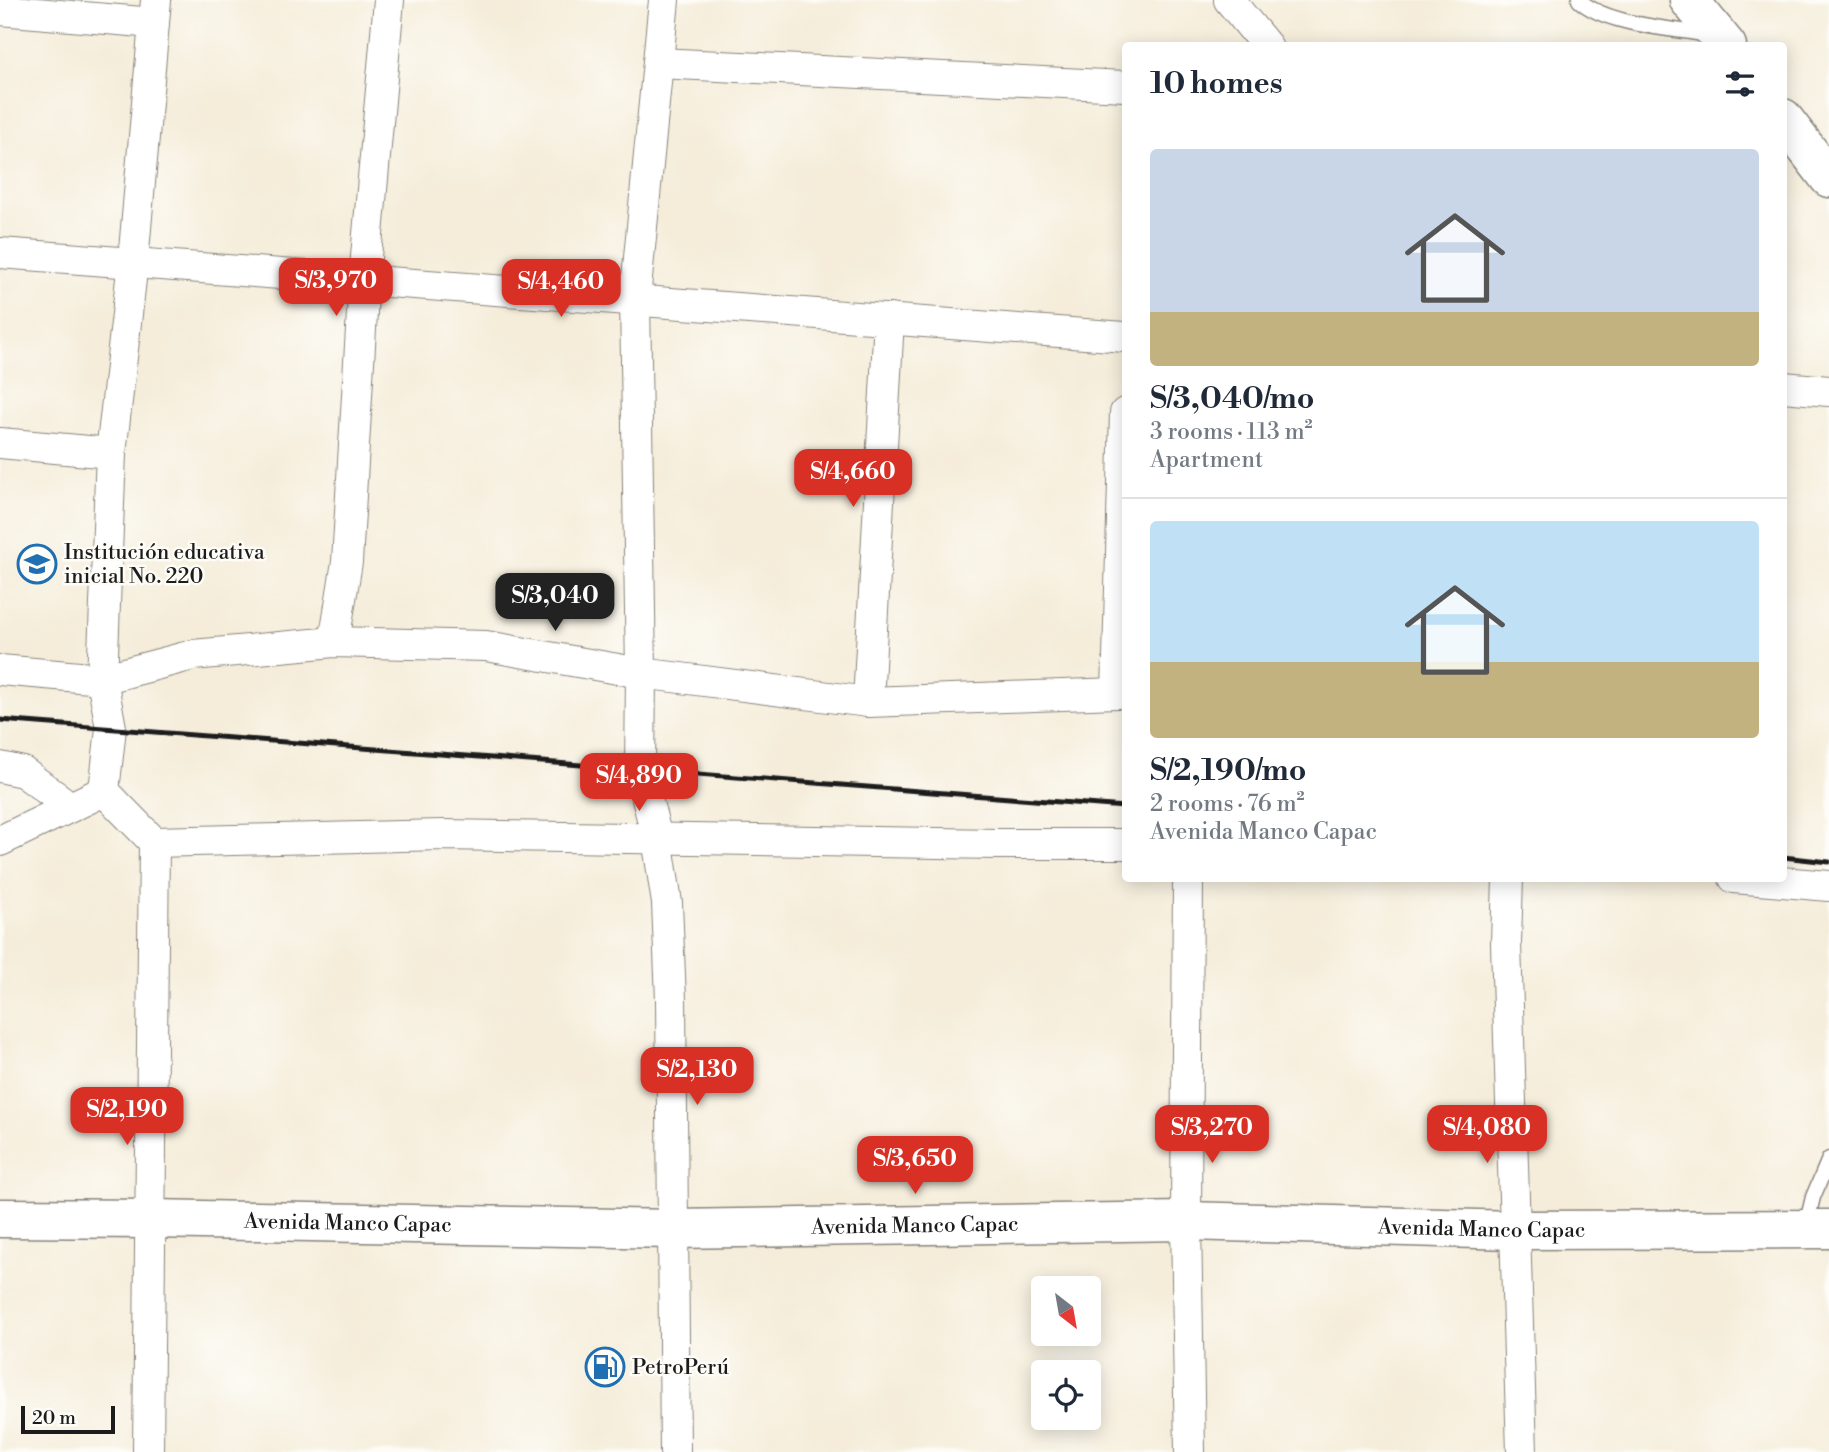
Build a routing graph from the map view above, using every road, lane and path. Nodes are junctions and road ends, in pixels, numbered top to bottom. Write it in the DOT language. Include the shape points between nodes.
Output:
graph roads {
  1 [pos="389,0"];
  2 [pos="664,0"];
  3 [pos="1229,0"];
  4 [pos="1579,0"];
  5 [pos="1689,0"];
  6 [pos="0,10"];
  7 [pos="155,11"];
  8 [pos="1264,42"];
  9 [pos="1716,42"];
  10 [pos="1719,42"];
  11 [pos="658,63"];
  12 [pos="1122,86"];
  13 [pos="1787,123"];
  14 [pos="1829,178"];
  15 [pos="0,253"];
  16 [pos="133,262"];
  17 [pos="364,279"];
  18 [pos="635,299"];
  19 [pos="889,319"];
  20 [pos="1122,337"];
  21 [pos="1787,387"];
  22 [pos="1829,391"];
  23 [pos="0,443"];
  24 [pos="111,453"];
  25 [pos="1122,621"];
  26 [pos="334,642"];
  27 [pos="0,670"];
  28 [pos="641,673"];
  29 [pos="102,679"];
  30 [pos="1121,690"];
  31 [pos="868,702"];
  32 [pos="0,767"];
  33 [pos="104,791"];
  34 [pos="69,806"];
  35 [pos="657,838"];
  36 [pos="0,841"];
  37 [pos="154,842"];
  38 [pos="1122,844"];
  39 [pos="1188,882"];
  40 [pos="1508,882"];
  41 [pos="1782,882"];
  42 [pos="1829,886"];
  43 [pos="1829,1159"];
  44 [pos="0,1218"];
  45 [pos="152,1219"];
  46 [pos="1186,1221"];
  47 [pos="673,1229"];
  48 [pos="1817,1229"];
  49 [pos="1514,1230"];
  50 [pos="148,1452"];
  51 [pos="675,1452"];
  52 [pos="1191,1452"];
  53 [pos="1522,1452"];
  1 -- 17 [label="street"];
  2 -- 11 [label="street"];
  3 -- 8 [label="street"];
  4 -- 9 [label="lane" via="1611,18"];
  5 -- 10 [label="main road"];
  6 -- 7 [label="street"];
  7 -- 16 [label="street"];
  11 -- 12 [label="street"];
  11 -- 18 [label="street"];
  13 -- 14 [label="main road"];
  15 -- 16 [label="street"];
  16 -- 17 [label="street"];
  16 -- 24 [label="street"];
  17 -- 18 [label="street"];
  17 -- 26 [label="street" via="347,562"];
  18 -- 19 [label="street"];
  18 -- 28 [label="street"];
  19 -- 20 [label="street"];
  19 -- 31 [label="street"];
  21 -- 22 [label="street"];
  23 -- 24 [label="street"];
  24 -- 29 [label="street"];
  25 -- 30 [label="street"];
  26 -- 28 [label="street" via="486,646"];
  26 -- 29 [label="street" via="192,655"];
  27 -- 29 [label="street"];
  28 -- 31 [label="street"];
  28 -- 35 [label="street" via="640,771"];
  29 -- 33 [label="street" via="111,728"];
  30 -- 31 [label="street"];
  32 -- 34 [label="street" via="23,772"];
  33 -- 34 [label="street"];
  33 -- 37 [label="street"];
  34 -- 36 [label="street"];
  35 -- 37 [label="street" via="443,835"];
  35 -- 38 [label="street"];
  35 -- 47 [label="street" via="667,903"];
  37 -- 45 [label="street"];
  39 -- 46 [label="street"];
  40 -- 49 [label="street"];
  41 -- 42 [label="street"];
  43 -- 48 [label="lane" via="1813,1197"];
  44 -- 45 [label="main road, Avenida Manco Capac"];
  45 -- 47 [label="main road, Avenida Manco Capac"];
  45 -- 50 [label="street"];
  46 -- 47 [label="main road, Avenida Manco Capac"];
  46 -- 49 [label="main road, Avenida Manco Capac"];
  46 -- 52 [label="street"];
  47 -- 51 [label="street"];
  48 -- 49 [label="main road, Avenida Manco Capac"];
  49 -- 53 [label="street"];
}
